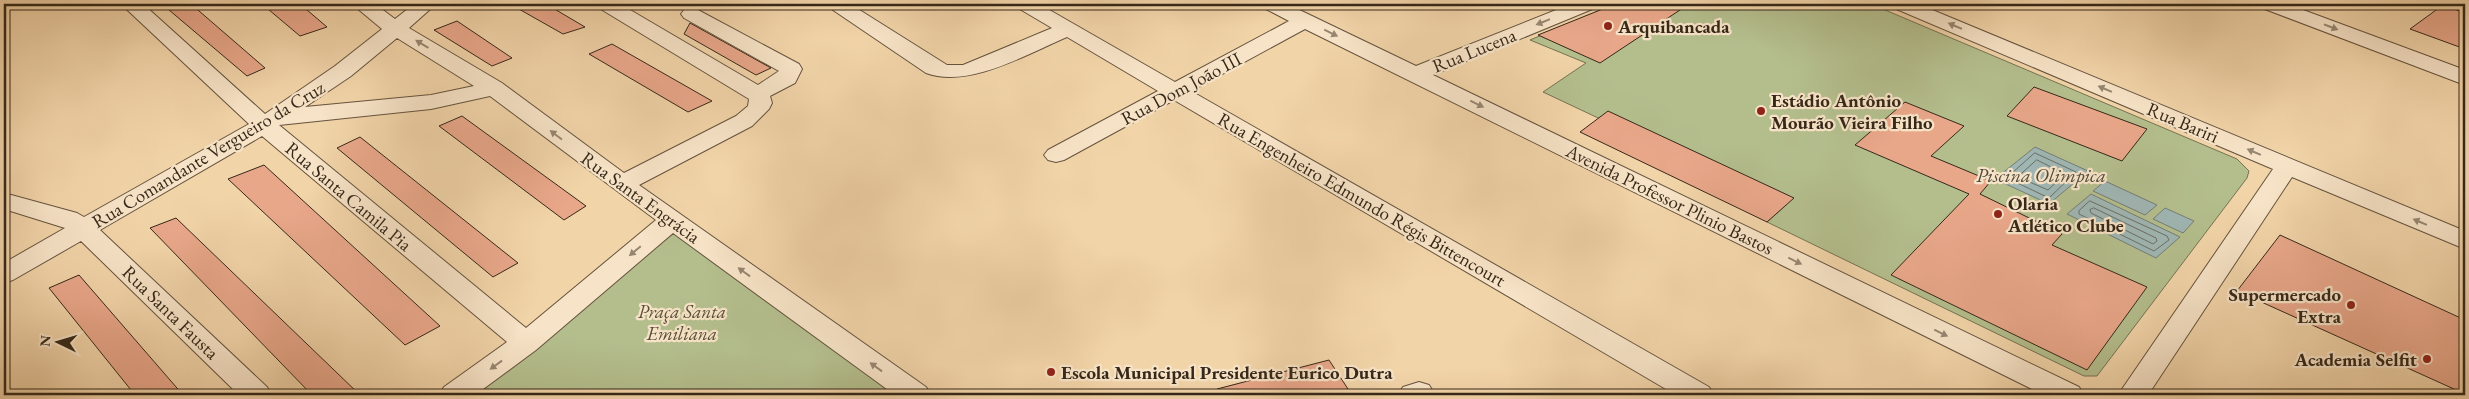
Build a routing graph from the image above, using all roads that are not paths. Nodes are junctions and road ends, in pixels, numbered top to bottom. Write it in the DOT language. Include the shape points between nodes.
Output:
graph roads {
  1 [pos="131,4"];
  2 [pos="362,4"];
  3 [pos="426,4"];
  4 [pos="606,4"];
  5 [pos="837,4"];
  6 [pos="1025,4"];
  7 [pos="1271,4"];
  8 [pos="1588,4"];
  9 [pos="1901,4"];
  10 [pos="2269,4"];
  11 [pos="691,14"];
  12 [pos="1306,20"];
  13 [pos="396,29"];
  14 [pos="1068,29"];
  15 [pos="1416,74"];
  16 [pos="2465,78"];
  17 [pos="494,88"];
  18 [pos="1176,91"];
  19 [pos="758,94"];
  20 [pos="269,121"];
  21 [pos="1056,155"];
  22 [pos="2287,166"];
  23 [pos="622,184"];
  24 [pos="4,201"];
  25 [pos="672,220"];
  26 [pos="84,229"];
  27 [pos="2465,241"];
  28 [pos="4,274"];
  29 [pos="526,343"];
  30 [pos="257,395"];
  31 [pos="454,395"];
  32 [pos="916,395"];
  33 [pos="1699,395"];
  34 [pos="2068,395"];
  35 [pos="2133,395"];
  1 -- 20 [label="street, Rua Santa Camila Pia"];
  2 -- 13 [label="street, Rua Santa Engrácia"];
  3 -- 13 [label="street, Rua Comandante Vergueiro da Cruz"];
  4 -- 19 [label="street"];
  5 -- 14 [label="street" via="944,72 966,71"];
  6 -- 14 [label="street, Rua Engenheiro Edmundo Régis Bittencourt"];
  7 -- 12 [label="street, Avenida Professor Plinio Bastos"];
  8 -- 15 [label="street, Rua Lucena, one-way"];
  22 -- 9 [label="street, Rua Bariri, one-way"];
  10 -- 16 [label="street, one-way"];
  11 -- 19 [label="street" via="791,70 787,78"];
  12 -- 15 [label="street, Avenida Professor Plinio Bastos, one-way"];
  12 -- 18 [label="street, Rua Dom João III"];
  17 -- 13 [label="street, Rua Santa Engrácia, one-way"];
  13 -- 20 [label="street, Rua Comandante Vergueiro da Cruz" via="343,71"];
  14 -- 18 [label="street, Rua Engenheiro Edmundo Régis Bittencourt"];
  15 -- 34 [label="street, Avenida Professor Plinio Bastos, one-way"];
  17 -- 20 [label="street" via="440,101"];
  23 -- 17 [label="street, Rua Santa Engrácia, one-way"];
  18 -- 21 [label="street, Rua Dom João III"];
  18 -- 33 [label="street, Rua Engenheiro Edmundo Régis Bittencourt"];
  19 -- 23 [label="street" via="761,106 744,121"];
  20 -- 26 [label="street, Rua Comandante Vergueiro da Cruz"];
  20 -- 29 [label="street, Rua Santa Camila Pia"];
  27 -- 22 [label="street, Rua Bariri, one-way"];
  22 -- 35 [label="street"];
  23 -- 25 [label="street, Rua Santa Engrácia"];
  24 -- 26 [label="street, Rua Santa Fausta" via="68,219"];
  25 -- 29 [label="street, one-way"];
  32 -- 25 [label="street, Rua Santa Engrácia, one-way"];
  26 -- 28 [label="street, Rua Comandante Vergueiro da Cruz"];
  26 -- 30 [label="street, Rua Santa Fausta"];
  29 -- 31 [label="street, one-way"];
}
